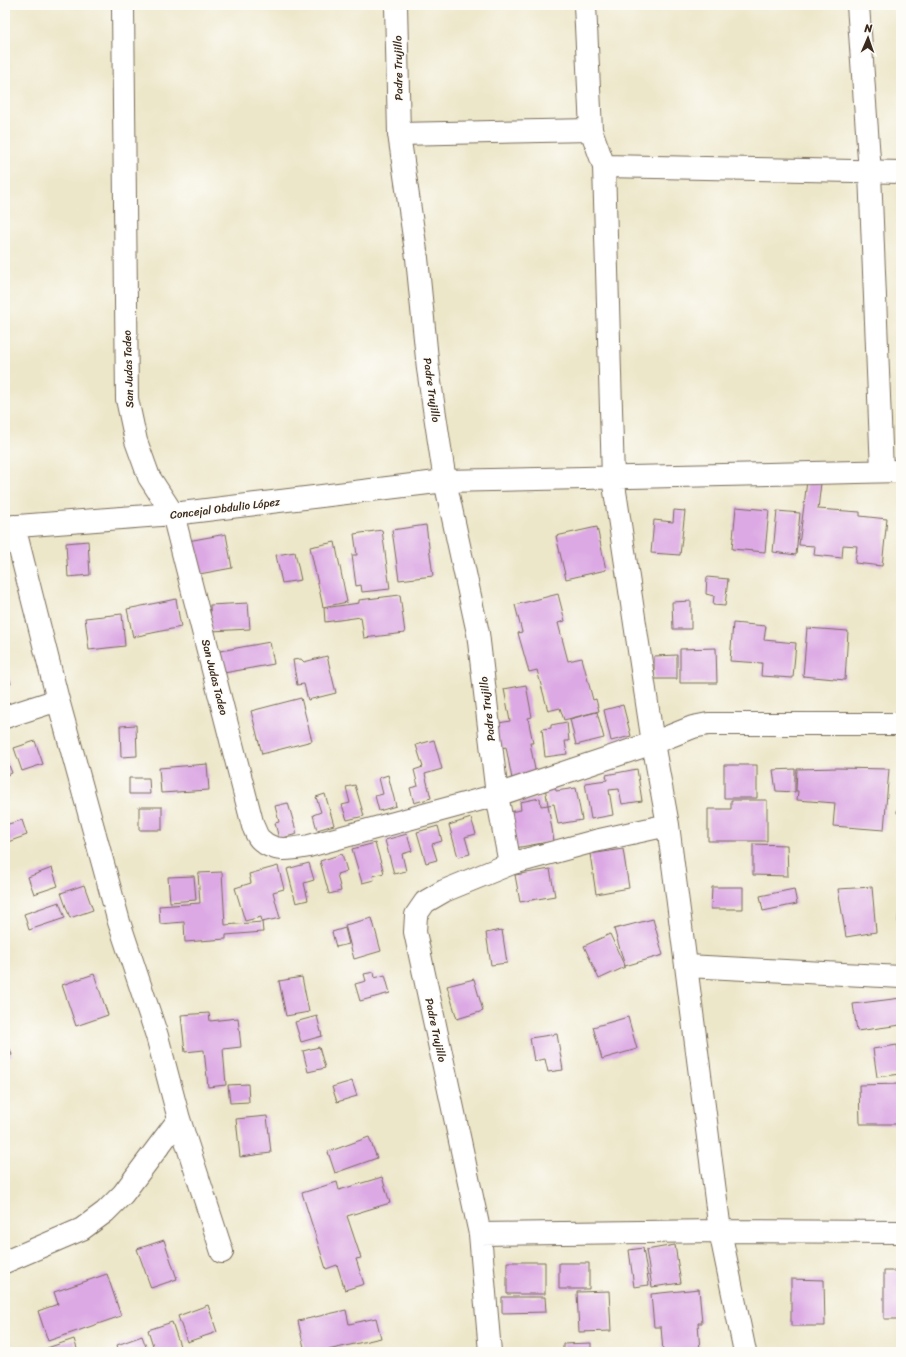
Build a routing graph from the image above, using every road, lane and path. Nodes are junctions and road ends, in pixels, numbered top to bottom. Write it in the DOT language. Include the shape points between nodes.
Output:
graph roads {
  1 [pos="124,5"];
  2 [pos="396,5"];
  3 [pos="584,5"];
  4 [pos="858,5"];
  5 [pos="591,130"];
  6 [pos="399,134"];
  7 [pos="604,166"];
  8 [pos="901,172"];
  9 [pos="870,173"];
  10 [pos="891,471"];
  11 [pos="614,478"];
  12 [pos="445,481"];
  13 [pos="173,514"];
  14 [pos="10,527"];
  15 [pos="58,700"];
  16 [pos="5,717"];
  17 [pos="901,724"];
  18 [pos="653,743"];
  19 [pos="497,794"];
  20 [pos="668,825"];
  21 [pos="510,864"];
  22 [pos="687,966"];
  23 [pos="901,977"];
  24 [pos="179,1119"];
  25 [pos="720,1231"];
  26 [pos="901,1232"];
  27 [pos="480,1234"];
  28 [pos="222,1252"];
  29 [pos="5,1262"];
  30 [pos="490,1352"];
  31 [pos="745,1352"];
  1 -- 13 [label="street, San Judas Tadeo" via="127,399 136,441 149,477"];
  2 -- 6 [label="street, Padre Trujillo"];
  3 -- 5 [label="street"];
  4 -- 9 [label="street"];
  5 -- 6 [label="street"];
  5 -- 7 [label="street"];
  6 -- 12 [label="street, Padre Trujillo" via="417,258 428,369"];
  7 -- 9 [label="street"];
  7 -- 11 [label="street"];
  8 -- 9 [label="street"];
  9 -- 10 [label="street"];
  10 -- 11 [label="street, Concejal Obdulio López"];
  11 -- 12 [label="street, Concejal Obdulio López"];
  11 -- 18 [label="street"];
  12 -- 13 [label="street, Concejal Obdulio López"];
  12 -- 19 [label="street, Padre Trujillo" via="478,633"];
  13 -- 14 [label="street, Concejal Obdulio López"];
  13 -- 19 [label="street, San Judas Tadeo" via="253,826 260,839 273,847 290,850"];
  14 -- 15 [label="street"];
  15 -- 16 [label="street"];
  15 -- 24 [label="street" via="119,922 157,1036"];
  17 -- 18 [label="street" via="708,724 693,727"];
  18 -- 19 [label="street"];
  18 -- 20 [label="street"];
  19 -- 21 [label="street, Padre Trujillo"];
  20 -- 21 [label="street"];
  20 -- 22 [label="street"];
  21 -- 27 [label="street, Padre Trujillo" via="444,891 425,902 416,915 415,932"];
  22 -- 23 [label="street"];
  22 -- 25 [label="street"];
  24 -- 28 [label="street"];
  24 -- 29 [label="street" via="123,1194 105,1212 82,1229"];
  25 -- 26 [label="street"];
  25 -- 27 [label="street"];
  25 -- 31 [label="street"];
  27 -- 30 [label="street, Padre Trujillo"];
}
